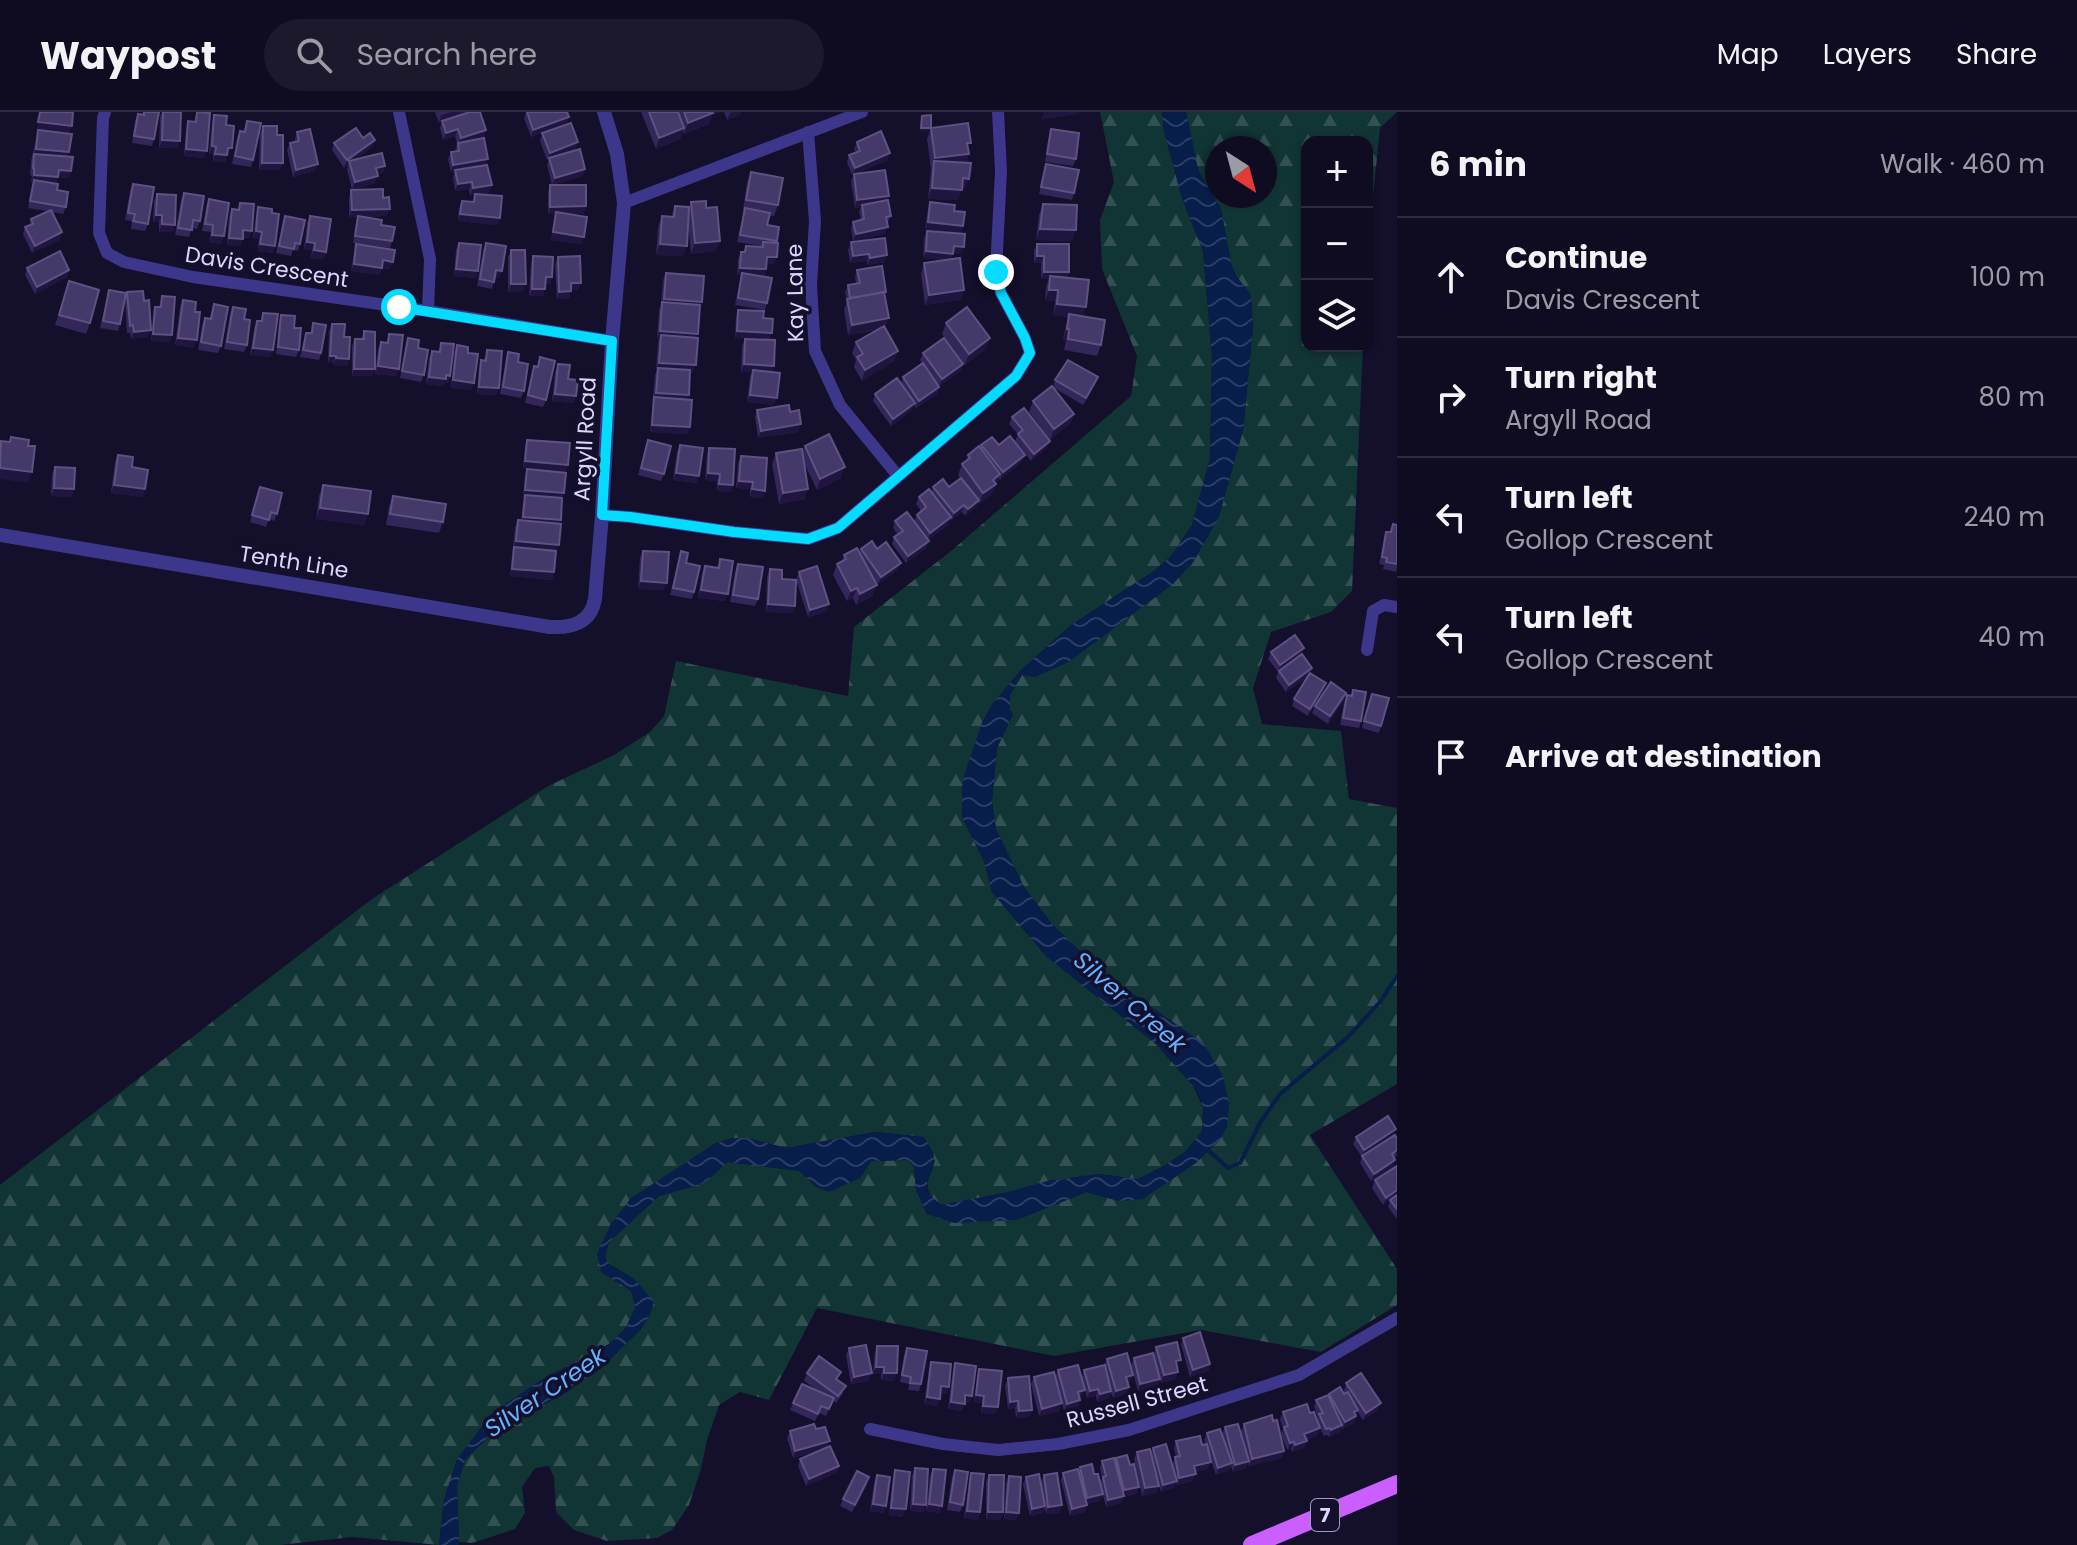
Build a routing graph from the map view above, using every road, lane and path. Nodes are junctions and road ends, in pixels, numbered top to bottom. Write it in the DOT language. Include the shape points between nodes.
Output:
graph roads {
  1 [pos="105,112"];
  2 [pos="399,112"];
  3 [pos="604,112"];
  4 [pos="862,112"];
  5 [pos="998,112"];
  6 [pos="808,132"];
  7 [pos="624,203"];
  8 [pos="428,311"];
  9 [pos="612,341"];
  10 [pos="898,476"];
  11 [pos="602,515"];
  12 [pos="0,535"];
  13 [pos="1397,607"];
  14 [pos="581,622"];
  15 [pos="1367,650"];
  16 [pos="1397,1318"];
  17 [pos="870,1429"];
  18 [pos="1397,1484"];
  19 [pos="1252,1545"];
  1 -- 8 [label="street, Davis Crescent" via="99,233 107,253 124,262 193,277"];
  2 -- 8 [label="street" via="430,259"];
  3 -- 7 [label="street, Argyll Road"];
  4 -- 6 [label="street"];
  5 -- 10 [label="street" via="996,272 1030,353 1016,376"];
  6 -- 7 [label="street"];
  6 -- 10 [label="street, Kay Lane" via="815,221 815,351 840,405"];
  7 -- 9 [label="street, Argyll Road"];
  8 -- 9 [label="street, Davis Crescent"];
  9 -- 11 [label="street, Argyll Road"];
  10 -- 11 [label="street" via="838,528 808,539"];
  11 -- 14 [label="street, Argyll Road" via="593,609"];
  12 -- 14 [label="street, Tenth Line" via="550,627"];
  13 -- 15 [label="street" via="1384,605 1373,611"];
  16 -- 17 [label="street, Russell Street" via="1299,1375 1115,1433 998,1450"];
  18 -- 19 [label="main road, 7"];
}
